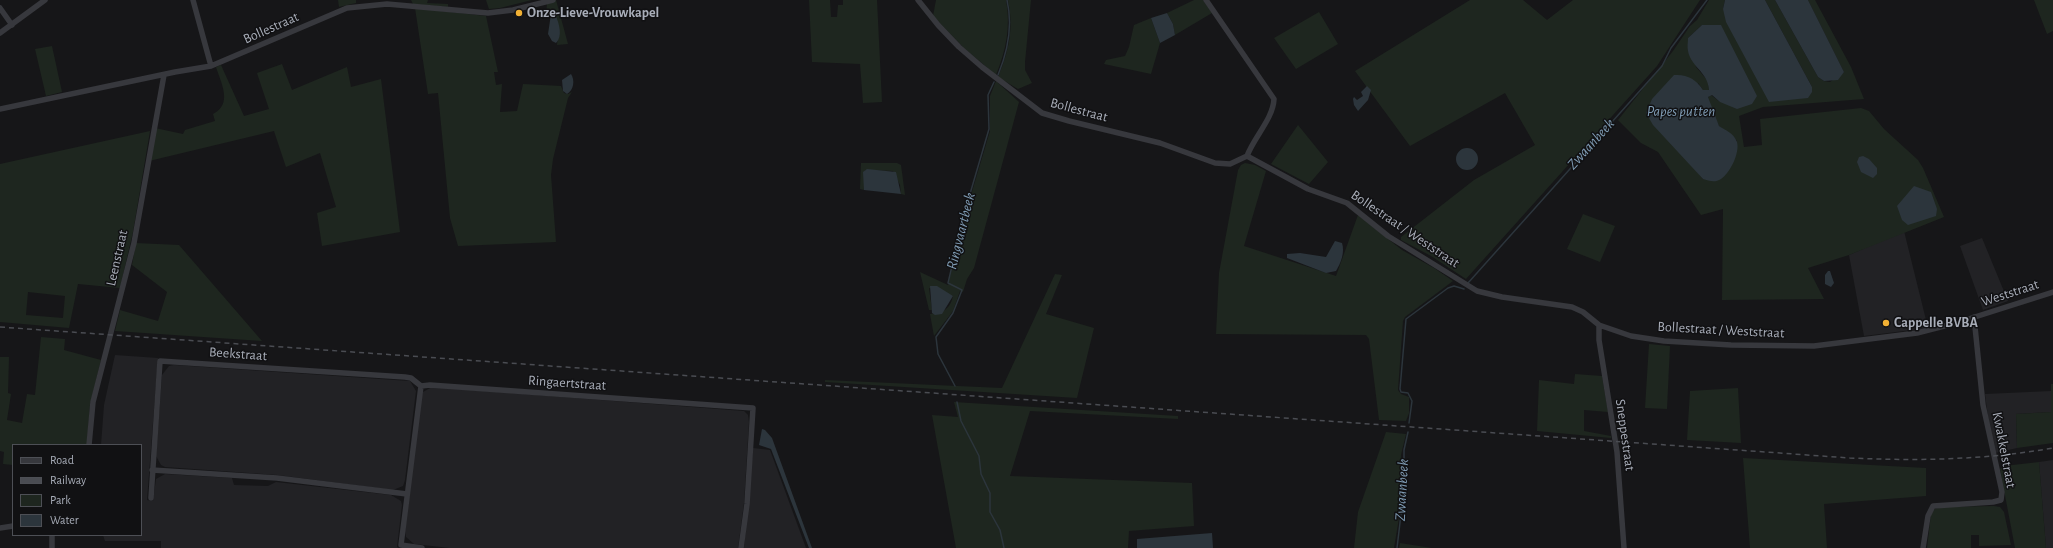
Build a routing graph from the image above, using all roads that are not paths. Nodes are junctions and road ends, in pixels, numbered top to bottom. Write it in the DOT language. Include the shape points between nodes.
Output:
graph roads {
  1 [pos="45,0"];
  2 [pos="193,0"];
  3 [pos="553,0"];
  4 [pos="918,0"];
  5 [pos="1206,0"];
  6 [pos="0,8"];
  7 [pos="12,25"];
  8 [pos="0,33"];
  9 [pos="211,66"];
  10 [pos="164,74"];
  11 [pos="0,110"];
  12 [pos="1248,156"];
  13 [pos="2053,292"];
  14 [pos="1974,317"];
  15 [pos="1598,326"];
  16 [pos="420,386"];
  17 [pos="89,444"];
  18 [pos="152,470"];
  19 [pos="407,494"];
  20 [pos="151,498"];
  21 [pos="12,526"];
  22 [pos="0,528"];
  23 [pos="52,536"];
  24 [pos="52,548"];
  25 [pos="422,548"];
  26 [pos="742,548"];
  27 [pos="1624,548"];
  28 [pos="1923,548"];
  1 -- 7 [label="street"];
  2 -- 9 [label="street"];
  3 -- 9 [label="street, Bollestraat" via="488,13 386,4 347,8"];
  4 -- 12 [label="street, Bollestraat" via="959,47 1042,113 1160,143 1215,163 1230,164"];
  5 -- 12 [label="street" via="1274,99 1273,108 1251,145"];
  6 -- 7 [label="street"];
  7 -- 8 [label="street"];
  9 -- 10 [label="street, Bollestraat"];
  10 -- 11 [label="street, Bollestraat"];
  10 -- 17 [label="street, Leenstraat" via="134,243 93,402"];
  12 -- 15 [label="street, Bollestraat / Weststraat" via="1308,189 1346,203 1388,236 1470,287 1502,297 1572,307 1583,312"];
  13 -- 14 [label="street, Weststraat"];
  14 -- 15 [label="street, Bollestraat / Weststraat" via="1917,333 1814,346 1709,345 1664,341 1631,336"];
  14 -- 28 [label="street, Kwakkelstraat" via="1983,405 2002,492 2001,500 1933,506 1928,516"];
  15 -- 27 [label="street, Sneppestraat" via="1616,452"];
  16 -- 18 [label="street, Beekstraat" via="411,378 405,377 160,361"];
  16 -- 19 [label="street"];
  16 -- 26 [label="street, Ringaertstraat" via="753,408"];
  18 -- 19 [label="street" via="277,478"];
  18 -- 20 [label="street, Beekstraat"];
  19 -- 25 [label="street" via="401,545"];
  21 -- 22 [label="street"];
  23 -- 24 [label="street"];
}
